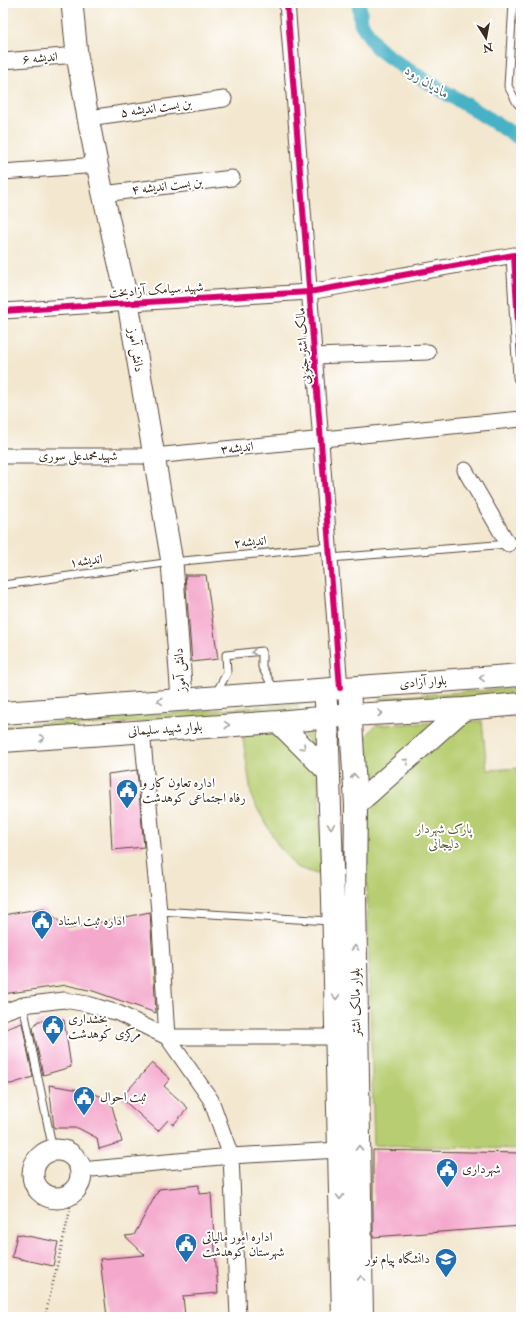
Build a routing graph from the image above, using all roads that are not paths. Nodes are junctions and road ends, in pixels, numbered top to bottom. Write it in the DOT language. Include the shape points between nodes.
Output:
graph roads {
  1 [pos="72,3"];
  2 [pos="287,3"];
  3 [pos="513,3"];
  4 [pos="77,55"];
  5 [pos="3,61"];
  6 [pos="224,99"];
  7 [pos="521,107"];
  8 [pos="88,118"];
  9 [pos="98,165"];
  10 [pos="3,172"];
  11 [pos="232,178"];
  12 [pos="103,194"];
  13 [pos="517,255"];
  14 [pos="310,292"];
  15 [pos="128,303"];
  16 [pos="3,311"];
  17 [pos="428,352"];
  18 [pos="314,356"];
  19 [pos="521,377"];
  20 [pos="521,419"];
  21 [pos="321,439"];
  22 [pos="3,456"];
  23 [pos="154,456"];
  24 [pos="466,470"];
  25 [pos="515,543"];
  26 [pos="330,553"];
  27 [pos="172,562"];
  28 [pos="3,585"];
  29 [pos="521,674"];
  30 [pos="338,689"];
  31 [pos="276,693"];
  32 [pos="214,697"];
  33 [pos="182,699"];
  34 [pos="521,704"];
  35 [pos="464,709"];
  36 [pos="3,713"];
  37 [pos="350,715"];
  38 [pos="327,717"];
  39 [pos="278,722"];
  40 [pos="142,731"];
  41 [pos="3,741"];
  42 [pos="329,773"];
  43 [pos="356,805"];
  44 [pos="344,899"];
  45 [pos="159,911"];
  46 [pos="334,922"];
  47 [pos="23,1005"];
  48 [pos="3,1012"];
  49 [pos="167,1037"];
  50 [pos="337,1037"];
  51 [pos="53,1150"];
  52 [pos="340,1150"];
  53 [pos="231,1156"];
  54 [pos="81,1170"];
  55 [pos="238,1317"];
  56 [pos="343,1317"];
  57 [pos="362,1317"];
  1 -- 4 [label="main road, دانش آموز"];
  2 -- 14 [label="street, مالک اشتر جنوبی"];
  3 -- 7 [label="lane" via="508,86"];
  4 -- 5 [label="street, اندیشه ۶"];
  4 -- 8 [label="main road, دانش آموز"];
  6 -- 8 [label="street, بن بست اندیشه ۵"];
  8 -- 9 [label="main road, دانش آموز"];
  9 -- 10 [label="street"];
  9 -- 12 [label="main road, دانش آموز"];
  11 -- 12 [label="street, بن بست اندیشه ۴"];
  12 -- 15 [label="main road, دانش آموز"];
  13 -- 14 [label="street, شهید سیامک آزادبخت"];
  13 -- 19 [label="street"];
  14 -- 15 [label="street, شهید سیامک آزادبخت"];
  14 -- 18 [label="street, مالک اشتر جنوبی"];
  15 -- 16 [label="street, شهید سیامک آزادبخت"];
  15 -- 23 [label="main road, دانش آموز"];
  17 -- 18 [label="street"];
  18 -- 21 [label="street, مالک اشتر جنوبی"];
  20 -- 21 [label="street, اندیشه۳"];
  21 -- 23 [label="street, اندیشه۳"];
  21 -- 26 [label="street, مالک اشتر جنوبی"];
  22 -- 23 [label="street, شهیدمحمدعلی سوری"];
  23 -- 27 [label="main road, دانش آموز"];
  24 -- 25 [label="street"];
  25 -- 26 [label="lane, اندیشه۲"];
  26 -- 27 [label="lane, اندیشه۲"];
  26 -- 30 [label="street, مالک اشتر جنوبی"];
  27 -- 28 [label="lane, اندیشه۱"];
  27 -- 33 [label="main road, دانش آموز"];
  29 -- 30 [label="main road, بلوار آزادی, one-way"];
  30 -- 31 [label="main road"];
  30 -- 37 [label="main road, بلوار مالک اشتر"];
  30 -- 38 [label="main road, بلوار مالک اشتر"];
  31 -- 32 [label="main road"];
  31 -- 32 [label="lane, one-way" via="262,667 262,651 226,654 227,673"];
  32 -- 33 [label="main road"];
  33 -- 36 [label="main road, one-way"];
  34 -- 35 [label="main road"];
  37 -- 35 [label="main road, one-way"];
  43 -- 35 [label="main road, one-way"];
  37 -- 38 [label="main road"];
  43 -- 37 [label="main road, بلوار مالک اشتر, one-way"];
  38 -- 39 [label="main road, بلوار شهید سلیمانی"];
  38 -- 42 [label="main road, بلوار مالک اشتر"];
  40 -- 39 [label="main road, بلوار شهید سلیمانی, one-way"];
  39 -- 42 [label="main road, one-way"];
  41 -- 40 [label="main road, بلوار شهید سلیمانی, one-way"];
  40 -- 45 [label="street"];
  42 -- 44 [label="main road, بلوار مالک اشتر, one-way"];
  43 -- 44 [label="main road, بلوار مالک اشتر"];
  44 -- 46 [label="main road, بلوار مالک اشتر"];
  57 -- 44 [label="main road, بلوار مالک اشتر, one-way"];
  45 -- 46 [label="lane"];
  45 -- 49 [label="street"];
  46 -- 50 [label="main road, بلوار مالک اشتر, one-way"];
  47 -- 48 [label="street"];
  47 -- 49 [label="street" via="64,1000 88,1004 118,1012"];
  47 -- 51 [label="lane"];
  49 -- 50 [label="street"];
  49 -- 53 [label="street" via="210,1100"];
  50 -- 52 [label="main road, بلوار مالک اشتر"];
  51 -- 54 [label="main road" via="68,1152"];
  51 -- 54 [label="main road" via="46,1152 35,1163 33,1178 40,1191 54,1198 69,1194 78,1184"];
  52 -- 53 [label="street"];
  52 -- 56 [label="main road, بلوار مالک اشتر, one-way"];
  53 -- 54 [label="street"];
  53 -- 55 [label="street"];
}
